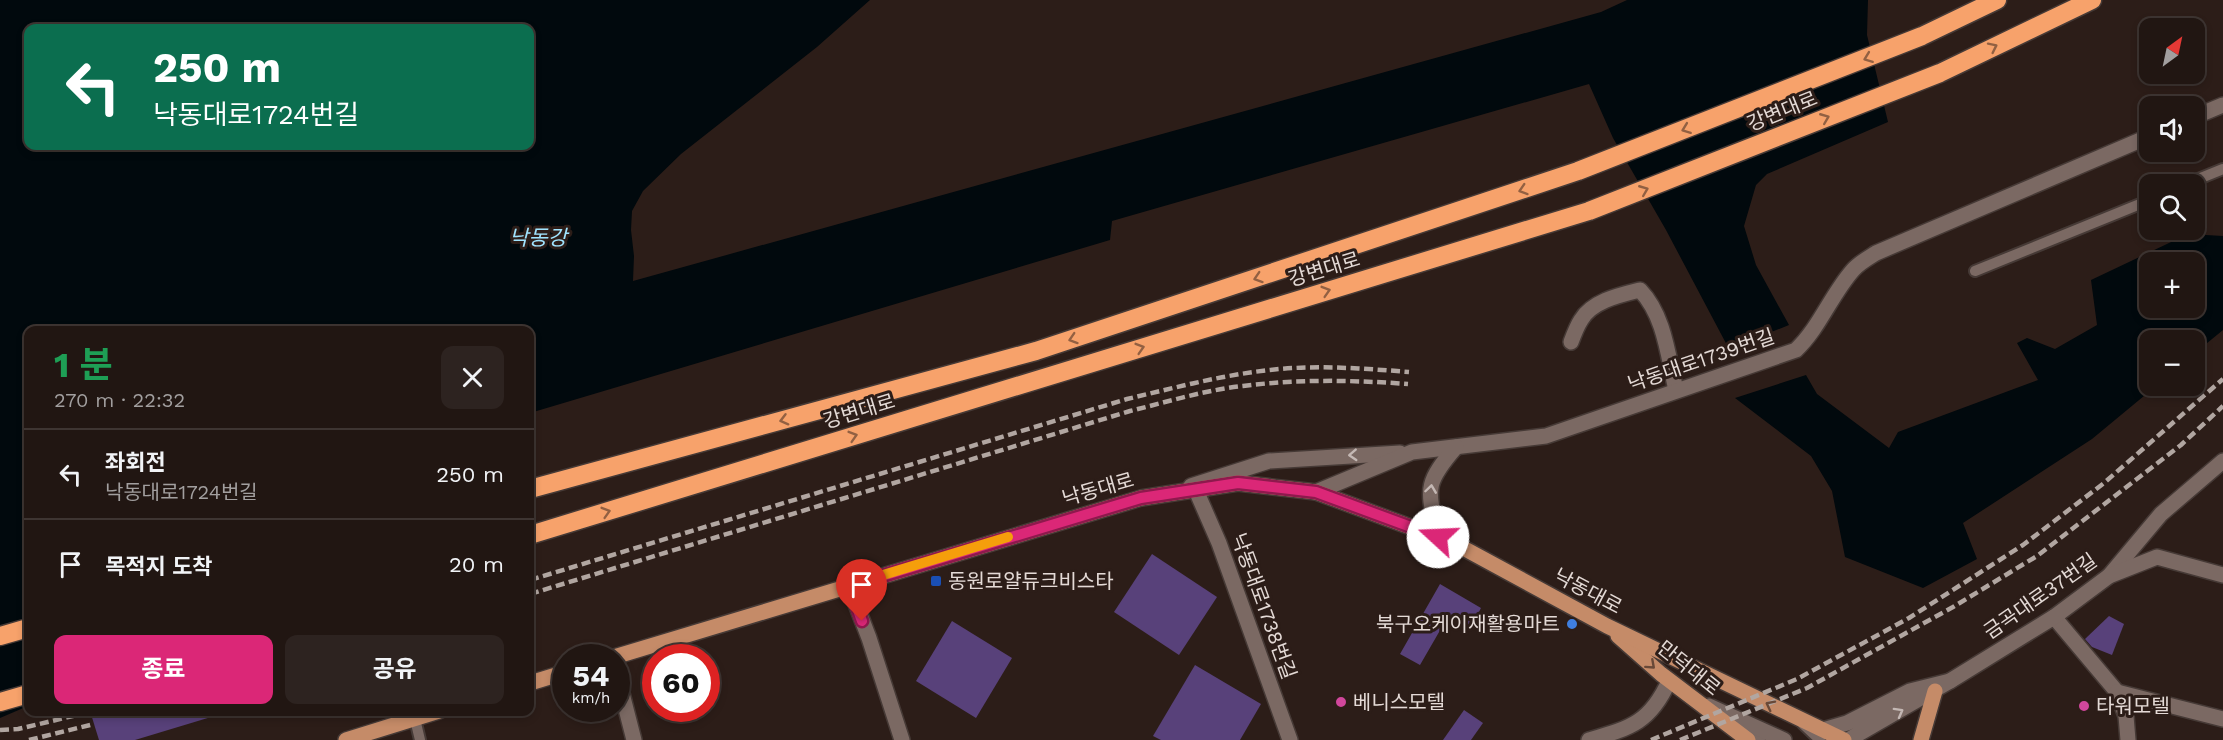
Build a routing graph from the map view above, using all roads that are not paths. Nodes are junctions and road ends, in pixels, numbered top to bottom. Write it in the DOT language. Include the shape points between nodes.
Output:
graph roads {
  1 [pos="1997,0"];
  2 [pos="2092,0"];
  3 [pos="2223,105"];
  4 [pos="2205,112"];
  5 [pos="2139,141"];
  6 [pos="2223,170"];
  7 [pos="2205,177"];
  8 [pos="2139,204"];
  9 [pos="1976,271"];
  10 [pos="1571,342"];
  11 [pos="1676,390"];
  12 [pos="1456,447"];
  13 [pos="1412,452"];
  14 [pos="2223,461"];
  15 [pos="534,488"];
  16 [pos="1196,488"];
  17 [pos="1316,492"];
  18 [pos="1170,493"];
  19 [pos="534,534"];
  20 [pos="1438,537"];
  21 [pos="2223,575"];
  22 [pos="2109,576"];
  23 [pos="849,586"];
  24 [pos="2054,617"];
  25 [pos="1607,626"];
  26 [pos="24,629"];
  27 [pos="0,636"];
  28 [pos="630,652"];
  29 [pos="552,676"];
  30 [pos="1669,681"];
  31 [pos="1950,681"];
  32 [pos="534,682"];
  33 [pos="1935,690"];
  34 [pos="2117,692"];
  35 [pos="24,695"];
  36 [pos="1692,698"];
  37 [pos="0,702"];
  38 [pos="424,716"];
  39 [pos="415,719"];
  40 [pos="2223,719"];
  41 [pos="629,722"];
  42 [pos="1725,723"];
  43 [pos="1822,735"];
  44 [pos="346,740"];
  45 [pos="420,740"];
  46 [pos="634,740"];
  47 [pos="902,740"];
  48 [pos="1290,740"];
  49 [pos="1589,740"];
  50 [pos="1748,740"];
  51 [pos="1760,740"];
  52 [pos="1784,740"];
  53 [pos="1846,740"];
  54 [pos="1921,740"];
  55 [pos="2128,740"];
  1 -- 15 [label="highway, 강변대로, one-way" via="1922,36 1578,171 1036,351"];
  19 -- 2 [label="highway, 강변대로, one-way" via="1589,211 1940,73"];
  3 -- 4 [label="street"];
  5 -- 11 [label="street, 낙동대로1739번길" via="1876,253 1854,268 1809,338 1796,350"];
  6 -- 7 [label="lane"];
  8 -- 9 [label="lane"];
  10 -- 11 [label="street" via="1582,318 1592,308 1640,291 1658,315"];
  11 -- 12 [label="street, 낙동대로1739번길" via="1546,436"];
  12 -- 13 [label="street, 낙동대로1739번길"];
  20 -- 12 [label="street, one-way" via="1430,500 1431,482"];
  13 -- 17 [label="street, 낙동대로1739번길"];
  13 -- 18 [label="street, one-way" via="1269,461"];
  14 -- 22 [label="street, 금곡대로37번길" via="2161,514"];
  16 -- 17 [label="main road, 낙동대로" via="1238,483"];
  16 -- 18 [label="main road, 낙동대로"];
  16 -- 48 [label="street, 낙동대로1738번길"];
  17 -- 20 [label="main road, 낙동대로"];
  18 -- 23 [label="main road, 낙동대로" via="1141,498"];
  20 -- 25 [label="main road, 낙동대로"];
  21 -- 22 [label="street" via="2157,557"];
  22 -- 24 [label="street, 금곡대로37번길"];
  23 -- 28 [label="main road, 낙동대로"];
  23 -- 47 [label="street"];
  24 -- 31 [label="street, 금곡대로37번길"];
  24 -- 34 [label="street"];
  25 -- 30 [label="main road, 만덕대로, one-way"];
  43 -- 25 [label="main road, 낙동대로, one-way" via="1703,670"];
  26 -- 27 [label="highway"];
  29 -- 32 [label="main road"];
  30 -- 36 [label="main road, 만덕대로"];
  30 -- 49 [label="street" via="1661,700 1647,715 1627,729"];
  31 -- 33 [label="street, 금곡대로37번길"];
  31 -- 43 [label="street, 금곡대로37번길" via="1910,691"];
  53 -- 33 [label="street, 금곡대로37번길, one-way"];
  33 -- 54 [label="main road"];
  34 -- 40 [label="street"];
  34 -- 55 [label="street" via="2126,716"];
  35 -- 37 [label="highway"];
  36 -- 42 [label="main road, 만덕대로"];
  36 -- 52 [label="street"];
  38 -- 39 [label="main road"];
  39 -- 44 [label="main road"];
  39 -- 45 [label="lane"];
  41 -- 46 [label="street"];
  42 -- 50 [label="main road, 만덕대로"];
  42 -- 51 [label="lane"];
  43 -- 53 [label="main road, 낙동대로"];
}
